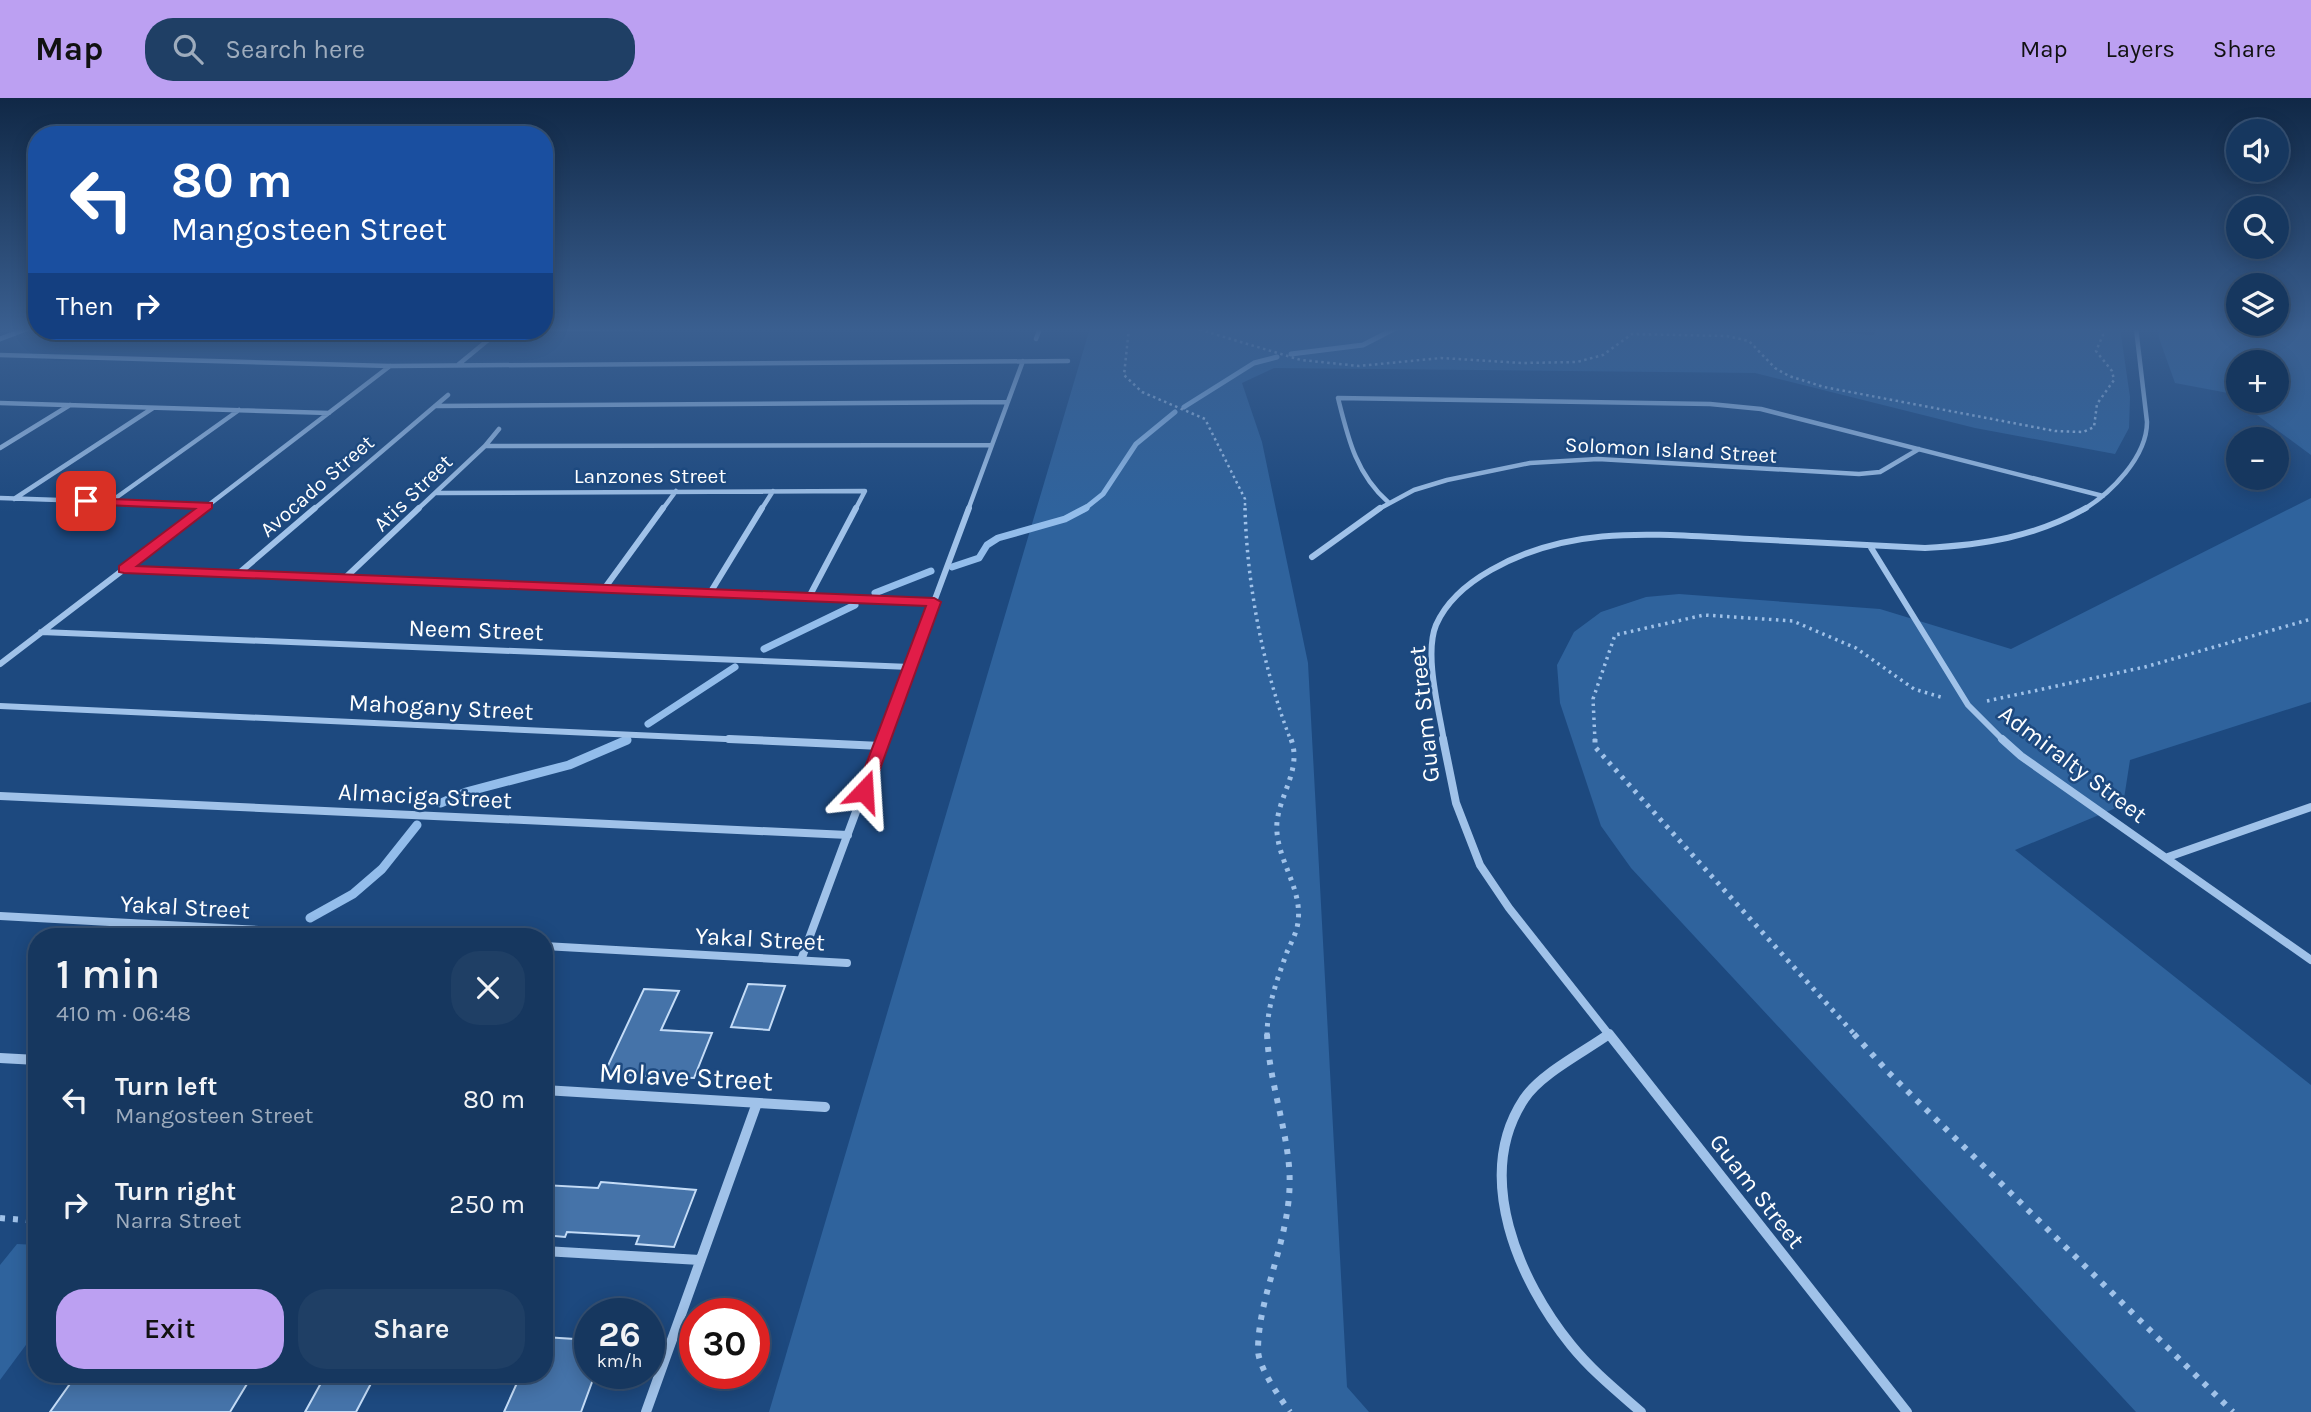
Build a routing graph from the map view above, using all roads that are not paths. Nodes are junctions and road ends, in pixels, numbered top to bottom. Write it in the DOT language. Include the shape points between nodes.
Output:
graph roads {
  1 [pos="359,389"];
  2 [pos="1013,389"];
  3 [pos="2143,389"];
  4 [pos="448,395"];
  5 [pos="1008,402"];
  6 [pos="0,403"];
  7 [pos="71,405"];
  8 [pos="435,406"];
  9 [pos="153,407"];
  10 [pos="239,410"];
  11 [pos="329,412"];
  12 [pos="499,429"];
  13 [pos="992,444"];
  14 [pos="485,446"];
  15 [pos="0,448"];
  16 [pos="1919,449"];
  17 [pos="677,491"];
  18 [pos="773,491"];
  19 [pos="436,493"];
  20 [pos="2103,496"];
  21 [pos="0,498"];
  22 [pos="14,499"];
  23 [pos="110,502"];
  24 [pos="1388,502"];
  25 [pos="207,505"];
  26 [pos="1870,546"];
  27 [pos="1311,556"];
  28 [pos="124,569"];
  29 [pos="239,574"];
  30 [pos="345,578"];
  31 [pos="604,589"];
  32 [pos="710,593"];
  33 [pos="809,597"];
  34 [pos="934,602"];
  35 [pos="41,632"];
  36 [pos="0,664"];
  37 [pos="910,667"];
  38 [pos="0,706"];
  39 [pos="881,746"];
  40 [pos="0,796"];
  41 [pos="2310,808"];
  42 [pos="848,835"];
  43 [pos="2168,857"];
  44 [pos="0,916"];
  45 [pos="221,928"];
  46 [pos="553,946"];
  47 [pos="801,960"];
  48 [pos="2311,960"];
  49 [pos="847,963"];
  50 [pos="1609,1034"];
  51 [pos="0,1058"];
  52 [pos="28,1060"];
  53 [pos="553,1091"];
  54 [pos="757,1103"];
  55 [pos="825,1107"];
  56 [pos="553,1252"];
  57 [pos="700,1260"];
  58 [pos="646,1412"];
  59 [pos="1641,1412"];
  60 [pos="1907,1412"];
  1 -- 11 [label="street"];
  2 -- 5 [label="street"];
  3 -- 20 [label="street, Guam Street" via="2147,428 2140,451"];
  4 -- 8 [label="street, Avocado Street"];
  5 -- 8 [label="street"];
  5 -- 13 [label="street"];
  6 -- 7 [label="street"];
  7 -- 9 [label="street"];
  7 -- 15 [label="street"];
  8 -- 29 [label="street, Avocado Street"];
  9 -- 10 [label="street"];
  9 -- 22 [label="street"];
  10 -- 11 [label="street"];
  10 -- 23 [label="street"];
  11 -- 25 [label="street"];
  12 -- 14 [label="street, Atis Street"];
  13 -- 14 [label="street"];
  13 -- 34 [label="street"];
  14 -- 19 [label="street, Atis Street"];
  16 -- 20 [label="street"];
  16 -- 24 [label="street, Solomon Island Street" via="1880,471 1858,474 1564,459 1447,480"];
  16 -- 24 [label="street" via="1792,415 1737,406 1338,398 1358,470"];
  17 -- 18 [label="street, Lanzones Street"];
  17 -- 19 [label="street, Lanzones Street"];
  17 -- 31 [label="street"];
  18 -- 32 [label="street"];
  18 -- 33 [label="street, Lanzones Street" via="865,491"];
  19 -- 30 [label="street, Atis Street"];
  20 -- 26 [label="street, Guam Street" via="2069,519 1993,543"];
  21 -- 22 [label="street"];
  22 -- 23 [label="street"];
  23 -- 25 [label="street"];
  24 -- 27 [label="street, Solomon Island Street"];
  25 -- 28 [label="street"];
  26 -- 43 [label="street, Admiralty Street" via="1968,705 1991,730"];
  26 -- 50 [label="street, Guam Street" via="1687,535 1590,536 1497,566 1467,584 1435,626 1432,649 1447,769 1457,811 1477,860 1508,908"];
  28 -- 29 [label="street"];
  28 -- 35 [label="street"];
  29 -- 30 [label="street"];
  30 -- 31 [label="street"];
  31 -- 32 [label="street"];
  32 -- 33 [label="street"];
  33 -- 34 [label="street"];
  34 -- 37 [label="street"];
  35 -- 36 [label="street"];
  35 -- 37 [label="street, Neem Street"];
  37 -- 39 [label="street"];
  38 -- 39 [label="street, Mahogany Street"];
  39 -- 42 [label="street"];
  40 -- 42 [label="street, Almaciga Street"];
  41 -- 43 [label="street"];
  42 -- 47 [label="street"];
  43 -- 48 [label="street, Admiralty Street"];
  44 -- 45 [label="street, Yakal Street"];
  46 -- 47 [label="street, Yakal Street"];
  47 -- 49 [label="street, Yakal Street"];
  50 -- 59 [label="street" via="1526,1095 1508,1122 1501,1155 1502,1199 1517,1253 1542,1304 1592,1368"];
  50 -- 60 [label="street, Guam Street"];
  51 -- 52 [label="street"];
  53 -- 54 [label="street, Molave Street"];
  54 -- 55 [label="street, Molave Street"];
  54 -- 57 [label="street"];
  56 -- 57 [label="street"];
  57 -- 58 [label="street"];
}
